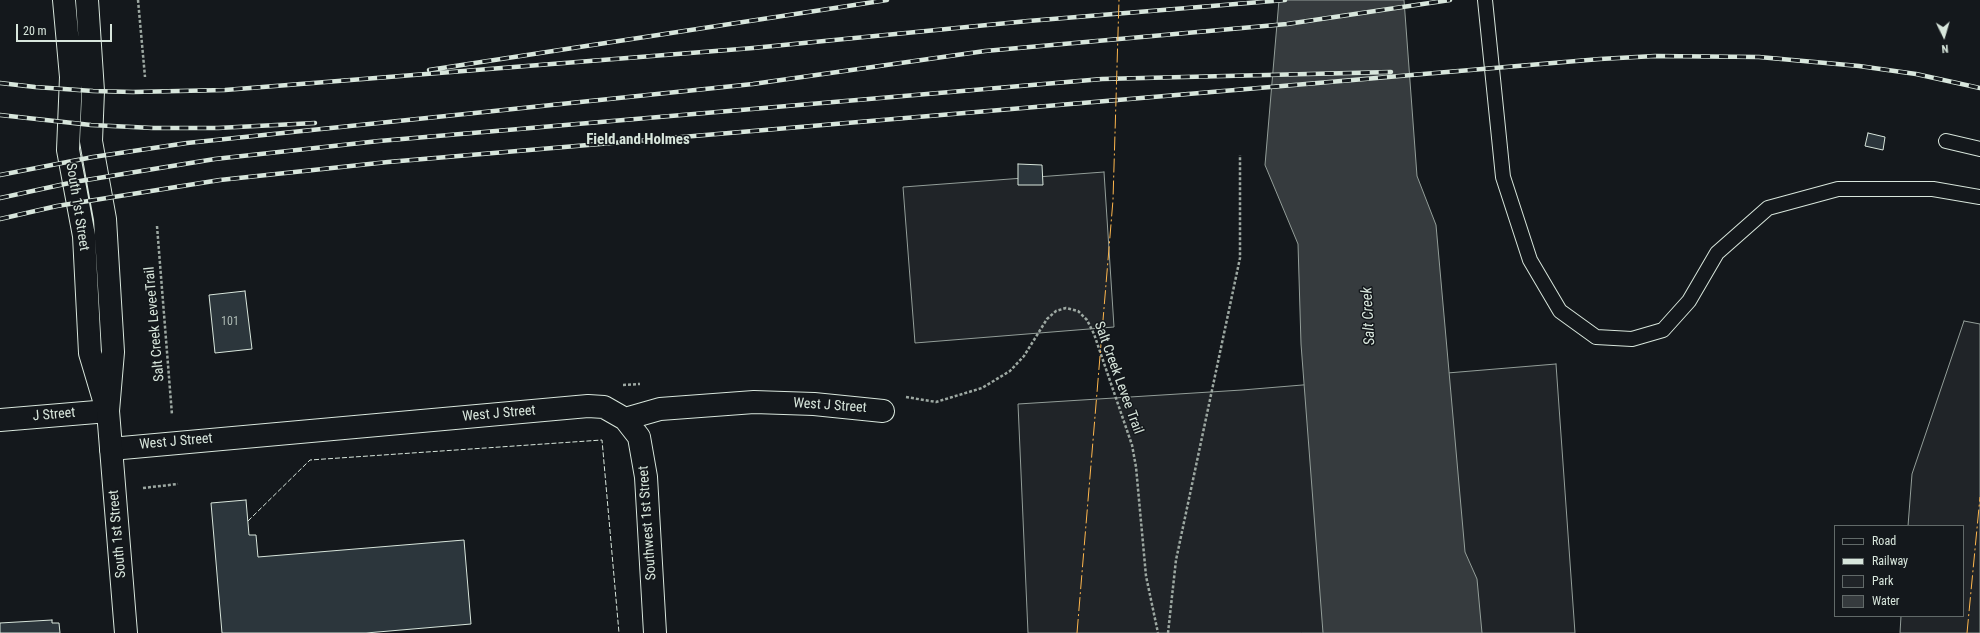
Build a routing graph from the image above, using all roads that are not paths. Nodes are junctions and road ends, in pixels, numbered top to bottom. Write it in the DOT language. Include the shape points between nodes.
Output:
graph roads {
  1 [pos="64,0"];
  2 [pos="87,0"];
  3 [pos="1485,0"];
  4 [pos="1946,141"];
  5 [pos="1980,149"];
  6 [pos="1980,197"];
  7 [pos="108,411"];
  8 [pos="883,411"];
  9 [pos="625,418"];
  10 [pos="0,420"];
  11 [pos="111,449"];
  12 [pos="126,633"];
  13 [pos="655,633"];
  1 -- 7 [label="street, South 1st Street" via="71,77 68,150 84,236 90,353"];
  2 -- 7 [label="street, South 1st Street" via="93,84 91,141 104,219 113,352"];
  3 -- 6 [label="lane" via="1504,177 1530,260 1560,311 1596,337 1632,340 1663,330 1689,301 1717,253 1768,208 1838,189 1933,189"];
  4 -- 5 [label="lane"];
  7 -- 10 [label="street, J Street"];
  7 -- 11 [label="street, South 1st Street"];
  8 -- 9 [label="street, West J Street" via="814,404 754,402 660,409"];
  9 -- 11 [label="street, West J Street" via="604,406 588,406"];
  9 -- 13 [label="street, Southwest 1st Street" via="640,437 644,462"];
  11 -- 12 [label="street, South 1st Street"];
}
